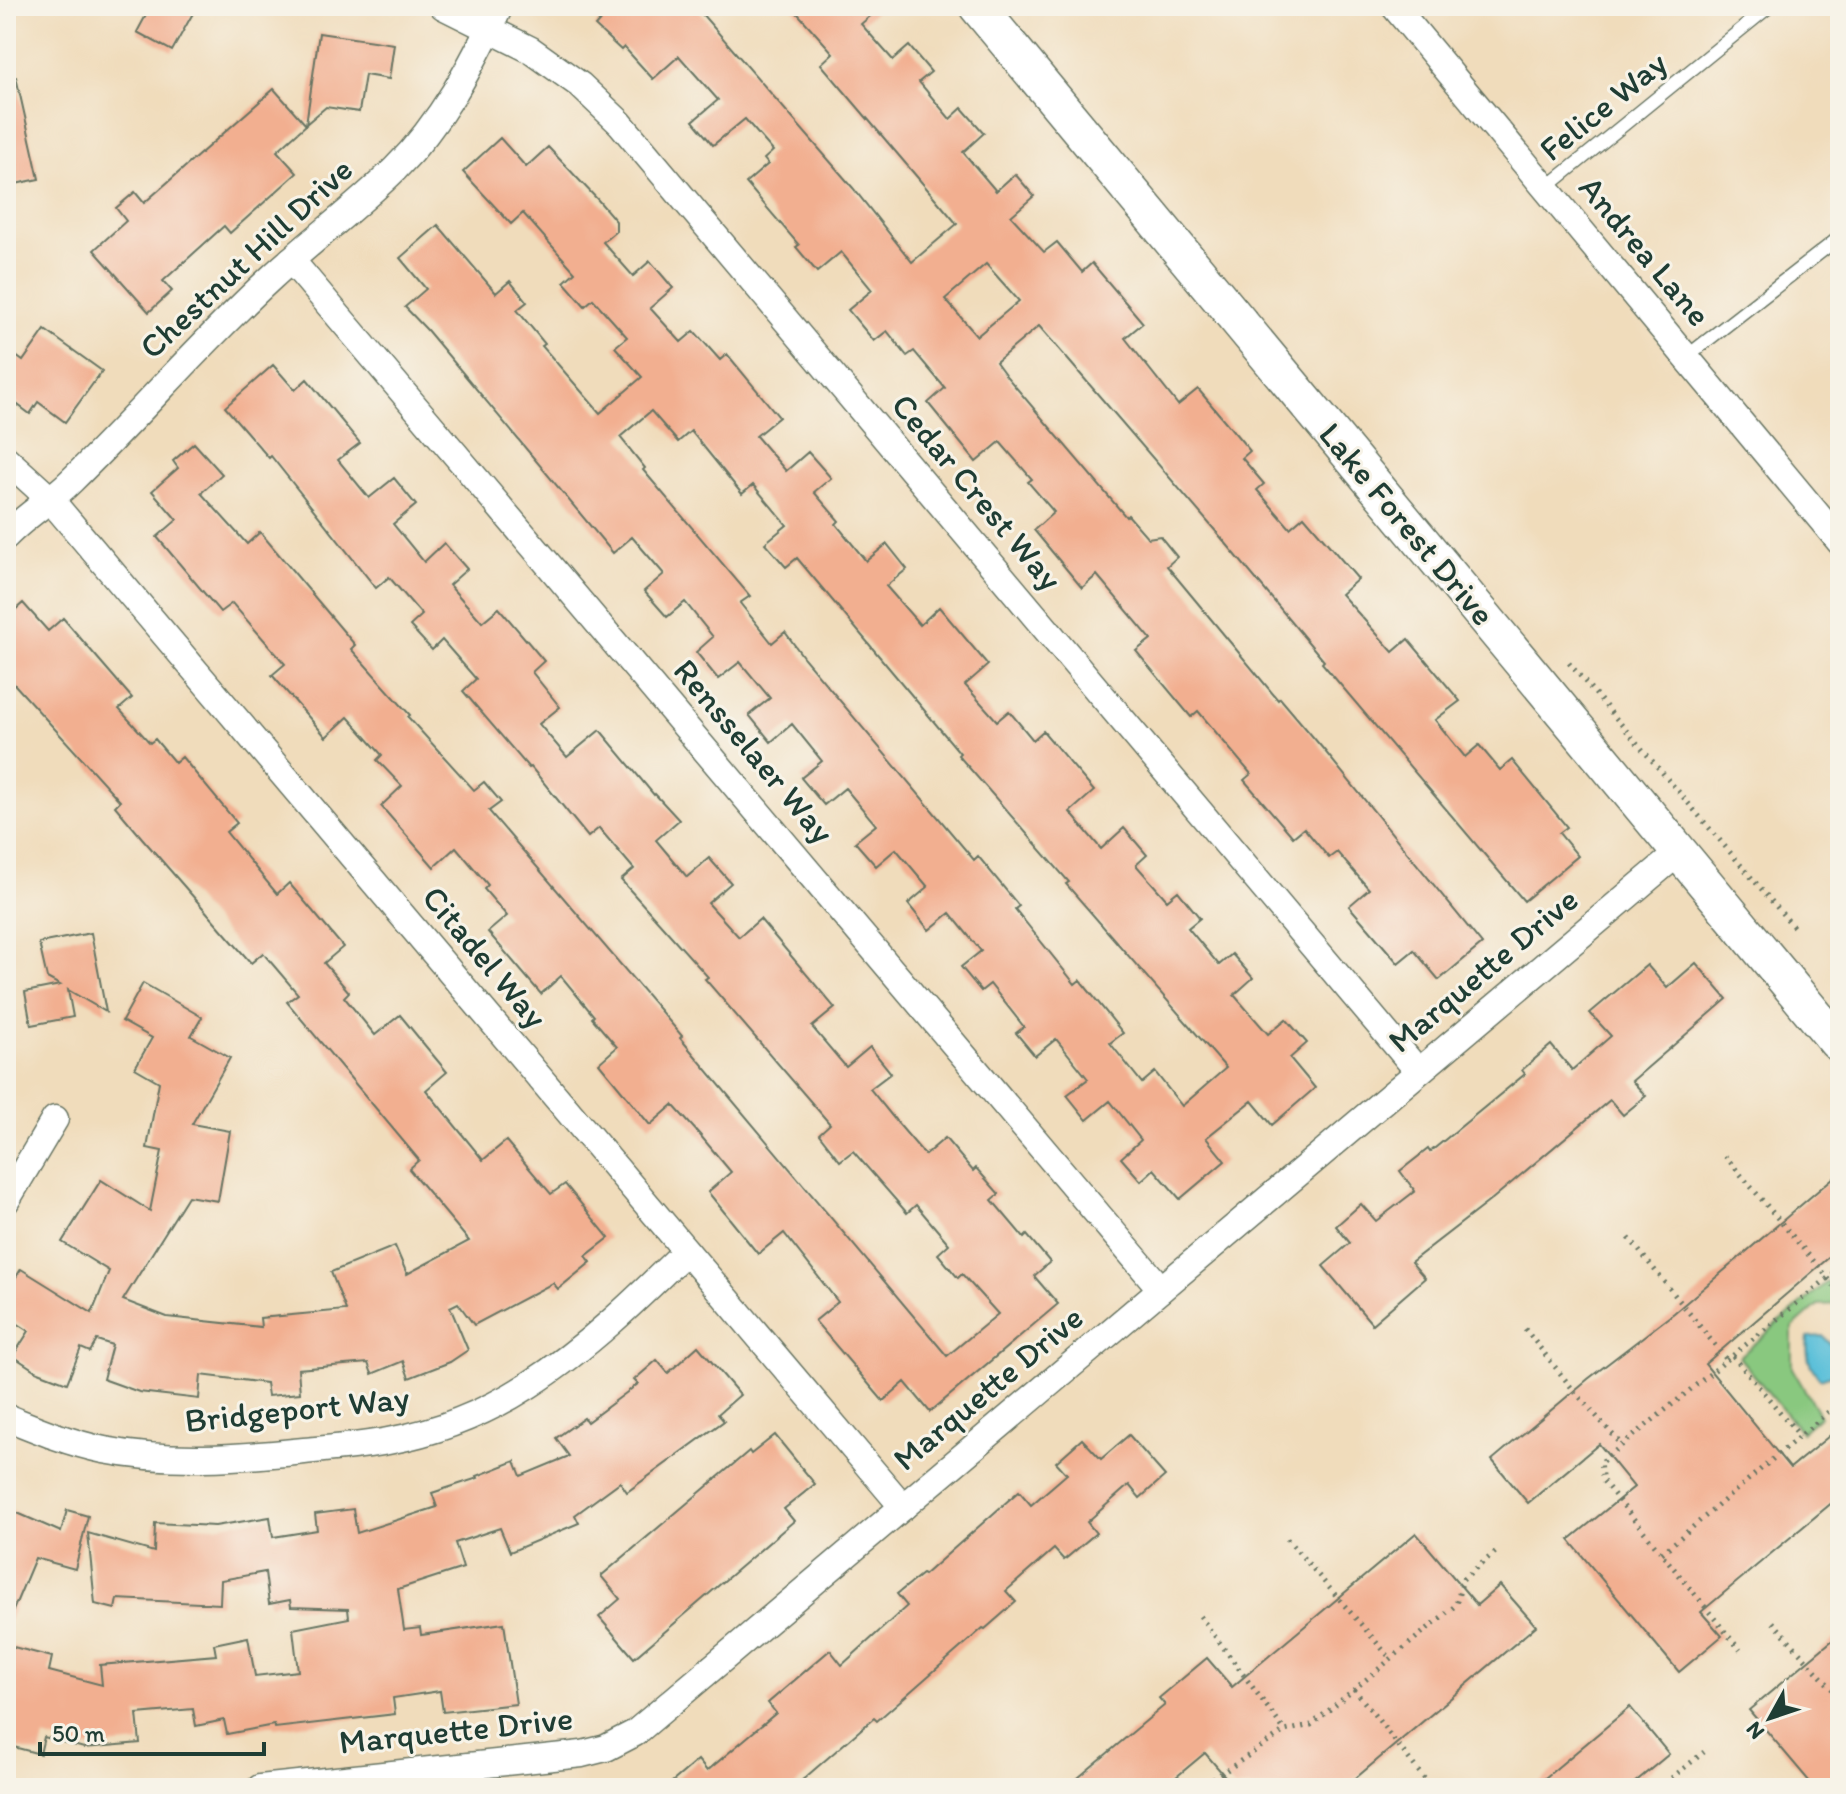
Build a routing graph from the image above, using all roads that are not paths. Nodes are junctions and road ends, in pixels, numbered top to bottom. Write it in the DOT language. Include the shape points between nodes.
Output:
graph roads {
  1 [pos="443,6"];
  2 [pos="977,6"];
  3 [pos="1394,6"];
  4 [pos="1770,6"];
  5 [pos="495,17"];
  6 [pos="1545,188"];
  7 [pos="1840,237"];
  8 [pos="291,260"];
  9 [pos="1686,357"];
  10 [pos="6,459"];
  11 [pos="49,498"];
  12 [pos="1836,529"];
  13 [pos="6,536"];
  14 [pos="1678,853"];
  15 [pos="1837,1042"];
  16 [pos="1418,1071"];
  17 [pos="55,1119"];
  18 [pos="6,1201"];
  19 [pos="686,1251"];
  20 [pos="1161,1289"];
  21 [pos="6,1417"];
  22 [pos="903,1507"];
  23 [pos="307,1786"];
  24 [pos="260,1788"];
  1 -- 5 [label="street, Cedar Crest Way"];
  2 -- 14 [label="street, Lake Forest Drive"];
  3 -- 6 [label="street, Andrea Lane"];
  4 -- 6 [label="lane, Felice Way"];
  5 -- 8 [label="street, Chestnut Hill Drive" via="434,124 395,169"];
  5 -- 16 [label="street, Cedar Crest Way" via="620,123"];
  6 -- 9 [label="street, Andrea Lane"];
  7 -- 9 [label="lane"];
  8 -- 11 [label="street, Chestnut Hill Drive" via="181,365 69,484"];
  8 -- 20 [label="street, Rensselaer Way"];
  9 -- 12 [label="street, Andrea Lane"];
  10 -- 11 [label="street, Citadel Way"];
  11 -- 13 [label="street, Chestnut Hill Drive"];
  11 -- 19 [label="street, Citadel Way"];
  14 -- 15 [label="street, Lake Forest Drive"];
  14 -- 16 [label="street, Marquette Drive"];
  16 -- 20 [label="street, Marquette Drive"];
  17 -- 18 [label="street"];
  19 -- 21 [label="street, Bridgeport Way" via="627,1308 528,1386 484,1410 388,1441 237,1458 170,1459 104,1450"];
  19 -- 22 [label="street, Citadel Way"];
  20 -- 22 [label="street, Marquette Drive"];
  22 -- 23 [label="street, Marquette Drive" via="653,1720 606,1748"];
  23 -- 24 [label="street, Marquette Drive"];
}
